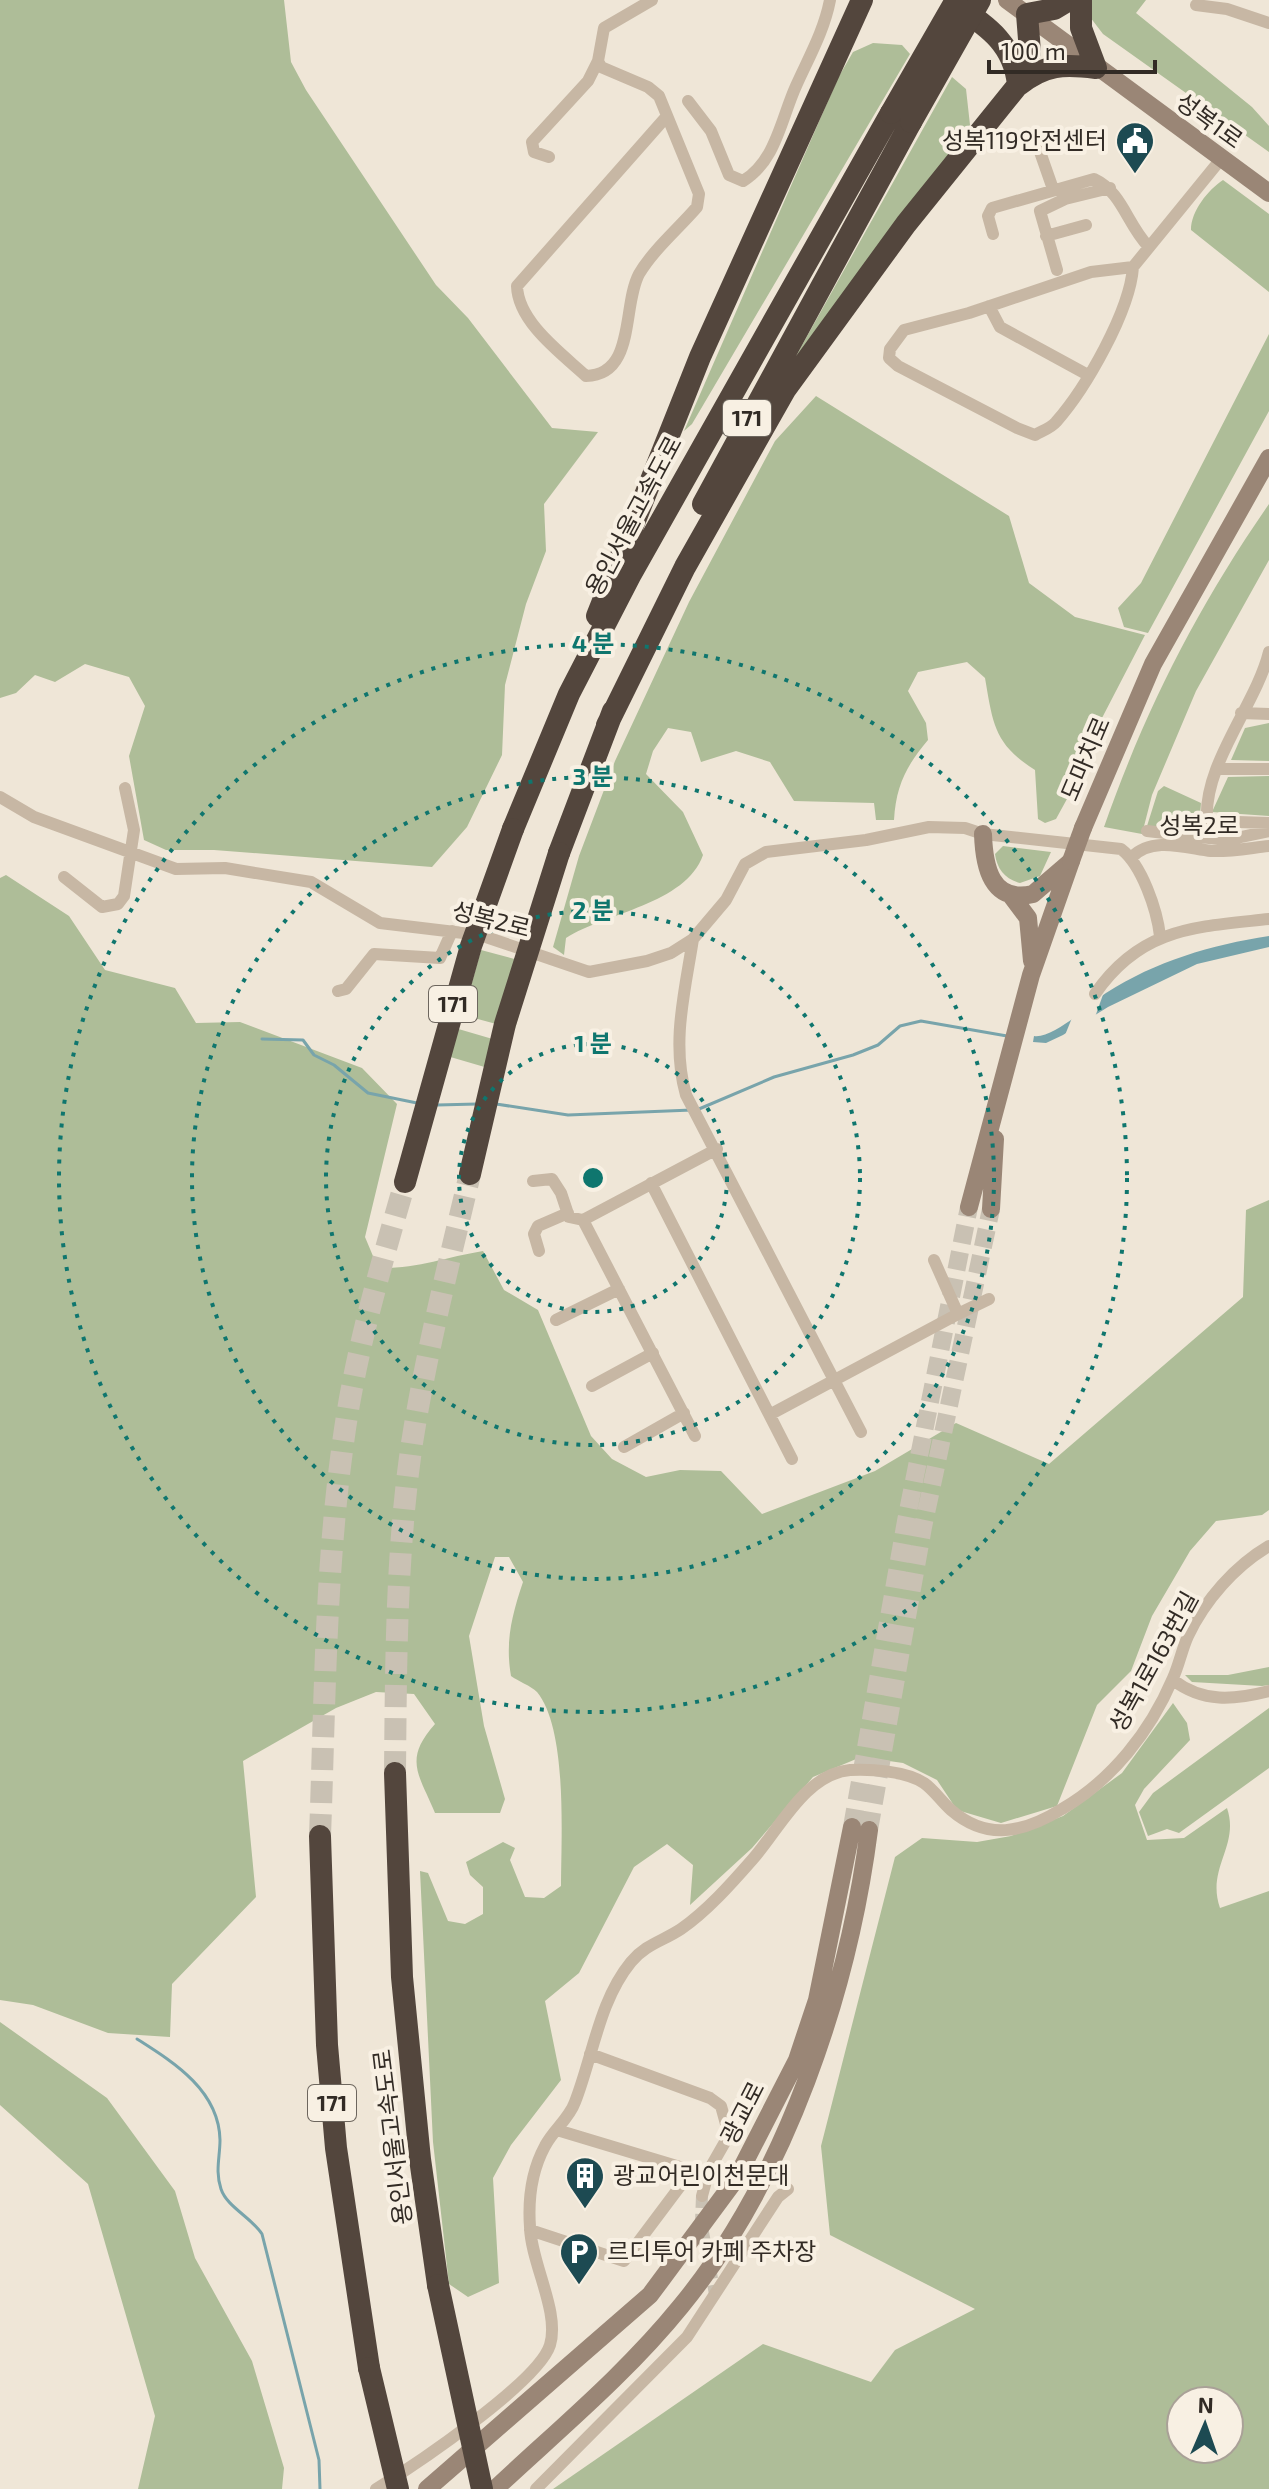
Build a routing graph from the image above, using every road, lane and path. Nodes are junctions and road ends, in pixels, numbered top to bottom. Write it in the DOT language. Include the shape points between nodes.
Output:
graph roads {
  1 [pos="652,0"];
  2 [pos="830,0"];
  3 [pos="862,0"];
  4 [pos="949,0"];
  5 [pos="956,0"];
  6 [pos="980,0"];
  7 [pos="1007,0"];
  8 [pos="1069,0"];
  9 [pos="1081,0"];
  10 [pos="1196,5"];
  11 [pos="1027,14"];
  12 [pos="1269,23"];
  13 [pos="598,61"];
  14 [pos="1096,68"];
  15 [pos="1018,85"];
  16 [pos="688,101"];
  17 [pos="667,116"];
  18 [pos="901,117"];
  19 [pos="1039,149"];
  20 [pos="549,157"];
  21 [pos="1221,159"];
  22 [pos="1110,188"];
  23 [pos="1053,189"];
  24 [pos="1269,193"];
  25 [pos="1086,225"];
  26 [pos="993,234"];
  27 [pos="1046,236"];
  28 [pos="1148,246"];
  29 [pos="1133,267"];
  30 [pos="1057,270"];
  31 [pos="989,306"];
  32 [pos="1088,375"];
  33 [pos="1269,458"];
  34 [pos="1268,656"];
  35 [pos="569,694"];
  36 [pos="1241,713"];
  37 [pos="1269,714"];
  38 [pos="607,725"];
  39 [pos="1219,769"];
  40 [pos="1269,769"];
  41 [pos="125,788"];
  42 [pos="0,797"];
  43 [pos="1207,821"];
  44 [pos="1269,823"];
  45 [pos="1147,831"];
  46 [pos="1269,831"];
  47 [pos="983,834"];
  48 [pos="1208,836"];
  49 [pos="1269,846"];
  50 [pos="132,852"];
  51 [pos="1132,857"];
  52 [pos="1071,861"];
  53 [pos="64,877"];
  54 [pos="1010,894"];
  55 [pos="1269,919"];
  56 [pos="452,931"];
  57 [pos="1160,936"];
  58 [pos="693,939"];
  59 [pos="1031,975"];
  60 [pos="338,991"];
  61 [pos="1095,994"];
  62 [pos="997,1101"];
  63 [pos="717,1149"];
  64 [pos="470,1174"];
  65 [pos="533,1181"];
  66 [pos="405,1182"];
  67 [pos="651,1183"];
  68 [pos="969,1207"];
  69 [pos="991,1209"];
  70 [pos="568,1213"];
  71 [pos="583,1220"];
  72 [pos="539,1251"];
  73 [pos="934,1260"];
  74 [pos="619,1289"];
  75 [pos="989,1299"];
  76 [pos="958,1314"];
  77 [pos="556,1320"];
  78 [pos="653,1353"];
  79 [pos="838,1381"];
  80 [pos="592,1386"];
  81 [pos="684,1413"];
  82 [pos="771,1414"];
  83 [pos="861,1432"];
  84 [pos="695,1436"];
  85 [pos="624,1447"];
  86 [pos="792,1459"];
  87 [pos="1269,1546"];
  88 [pos="1173,1680"];
  89 [pos="1269,1691"];
  90 [pos="395,1773"];
  91 [pos="320,1836"];
  92 [pos="590,2054"];
  93 [pos="557,2130"];
  94 [pos="788,2189"];
  95 [pos="702,2196"];
  96 [pos="530,2230"];
  97 [pos="376,2489"];
  98 [pos="398,2489"];
  99 [pos="427,2489"];
  100 [pos="482,2489"];
  101 [pos="495,2489"];
  102 [pos="536,2489"];
  1 -- 13 [label="street" via="604,28"];
  2 -- 16 [label="street" via="776,143 754,174 743,181 729,175 711,131"];
  3 -- 35 [label="highway" via="700,357"];
  4 -- 15 [label="highway" via="987,26 1008,49"];
  5 -- 18 [label="highway, 용인서울고속도로 / 171, bridge"];
  6 -- 18 [label="highway, 용인서울고속도로 / 171, bridge"];
  7 -- 11 [label="main road, 성복1로"];
  8 -- 11 [label="highway"];
  9 -- 14 [label="highway" via="1081,28"];
  10 -- 12 [label="street"];
  11 -- 14 [label="main road, 성복1로"];
  11 -- 15 [label="highway" via="1030,52"];
  13 -- 17 [label="street" via="648,87 659,96"];
  13 -- 20 [label="street" via="588,81 532,142 534,152"];
  14 -- 15 [label="highway" via="1045,67"];
  14 -- 21 [label="main road, 성복1로"];
  15 -- 38 [label="highway" via="879,260 785,390 685,567"];
  17 -- 17 [label="street" via="696,182 697,207 641,271 624,342 612,366 599,376 586,376 532,322 517,300 517,286"];
  18 -- 35 [label="highway, 용인서울고속도로 / 171" via="714,423"];
  18 -- 38 [label="highway, 용인서울고속도로 / 171" via="668,577"];
  19 -- 23 [label="street"];
  21 -- 24 [label="main road, 성복1로"];
  21 -- 28 [label="street"];
  22 -- 23 [label="street" via="1094,179"];
  22 -- 27 [label="street" via="1043,208"];
  22 -- 28 [label="street"];
  23 -- 26 [label="street" via="988,211"];
  25 -- 27 [label="street"];
  27 -- 30 [label="street"];
  28 -- 29 [label="street"];
  29 -- 31 [label="street" via="1091,272"];
  29 -- 32 [label="street" via="1132,287"];
  31 -- 32 [label="street" via="1000,327"];
  31 -- 32 [label="street" via="904,330 889,358 1035,435 1054,425"];
  33 -- 52 [label="main road, 도마치로, bridge" via="1153,664"];
  34 -- 36 [label="street"];
  35 -- 66 [label="highway, 용인서울고속도로 / 171, bridge" via="513,829 452,1009"];
  36 -- 37 [label="street"];
  36 -- 39 [label="street"];
  38 -- 64 [label="highway, 용인서울고속도로 / 171, bridge" via="559,853 505,1024"];
  39 -- 40 [label="street"];
  39 -- 43 [label="street" via="1207,803"];
  41 -- 50 [label="street" via="134,830"];
  42 -- 50 [label="street, 성복2로" via="34,817"];
  43 -- 44 [label="street"];
  43 -- 48 [label="street"];
  45 -- 48 [label="street"];
  46 -- 48 [label="street" via="1227,840"];
  47 -- 51 [label="street, 성복2로" via="1111,846"];
  47 -- 54 [label="main road" via="985,869 994,884"];
  47 -- 58 [label="street, 성복2로" via="929,827 766,852 745,864 726,900"];
  49 -- 51 [label="street, 성복2로" via="1210,851 1156,846"];
  50 -- 53 [label="street" via="118,904 102,907"];
  50 -- 56 [label="street, 성복2로" via="176,869 225,868 294,878 323,887 372,920"];
  51 -- 57 [label="street, 성복2로"];
  52 -- 54 [label="main road" via="1033,894"];
  52 -- 59 [label="main road, 도마치로"];
  54 -- 59 [label="main road" via="1028,918"];
  55 -- 57 [label="street"];
  56 -- 58 [label="street, 성복2로" via="504,941 589,972 647,961"];
  56 -- 60 [label="street" via="440,958 374,954 346,989"];
  57 -- 61 [label="street" via="1127,957"];
  58 -- 63 [label="street" via="678,1067 686,1095"];
  59 -- 62 [label="main road, 도마치로"];
  62 -- 68 [label="main road"];
  62 -- 69 [label="main road"];
  63 -- 67 [label="street"];
  63 -- 79 [label="street"];
  65 -- 70 [label="street" via="552,1179"];
  67 -- 71 [label="street"];
  67 -- 82 [label="street"];
  70 -- 71 [label="street"];
  70 -- 72 [label="street" via="538,1226 534,1234"];
  71 -- 74 [label="street"];
  73 -- 76 [label="street"];
  74 -- 77 [label="street"];
  74 -- 78 [label="street"];
  75 -- 76 [label="street"];
  76 -- 79 [label="street"];
  78 -- 80 [label="street"];
  78 -- 81 [label="street"];
  79 -- 82 [label="street"];
  79 -- 83 [label="street"];
  81 -- 84 [label="street"];
  81 -- 85 [label="street"];
  82 -- 86 [label="street"];
  87 -- 88 [label="street, 성복1로163번길" via="1239,1569 1200,1614"];
  88 -- 89 [label="street" via="1206,1697"];
  88 -- 92 [label="street, 성복1로163번길" via="1131,1750 1090,1791 1061,1810 1004,1832 972,1825 911,1777 847,1770 821,1779 697,1917 643,1949 629,1964"];
  90 -- 100 [label="highway, 용인서울고속도로, bridge" via="402,1977 420,2159 438,2285"];
  91 -- 98 [label="highway, 171, bridge" via="336,2148 369,2368"];
  92 -- 93 [label="street, 성복1로163번길" via="573,2108"];
  92 -- 95 [label="street" via="721,2106 729,2135 709,2170"];
  93 -- 96 [label="street, 성복1로163번길" via="545,2145 531,2185"];
  93 -- 96 [label="street" via="680,2167 684,2181 624,2261"];
  94 -- 102 [label="street" via="687,2337"];
  96 -- 97 [label="street, 성복1로163번길" via="552,2321 550,2347 543,2359 435,2453"];
  99 -- 101 [label="main road, 광교로" via="650,2295 729,2190 797,2060 860,1829 834,1997 801,2092 762,2180 694,2290 665,2325"];
}
